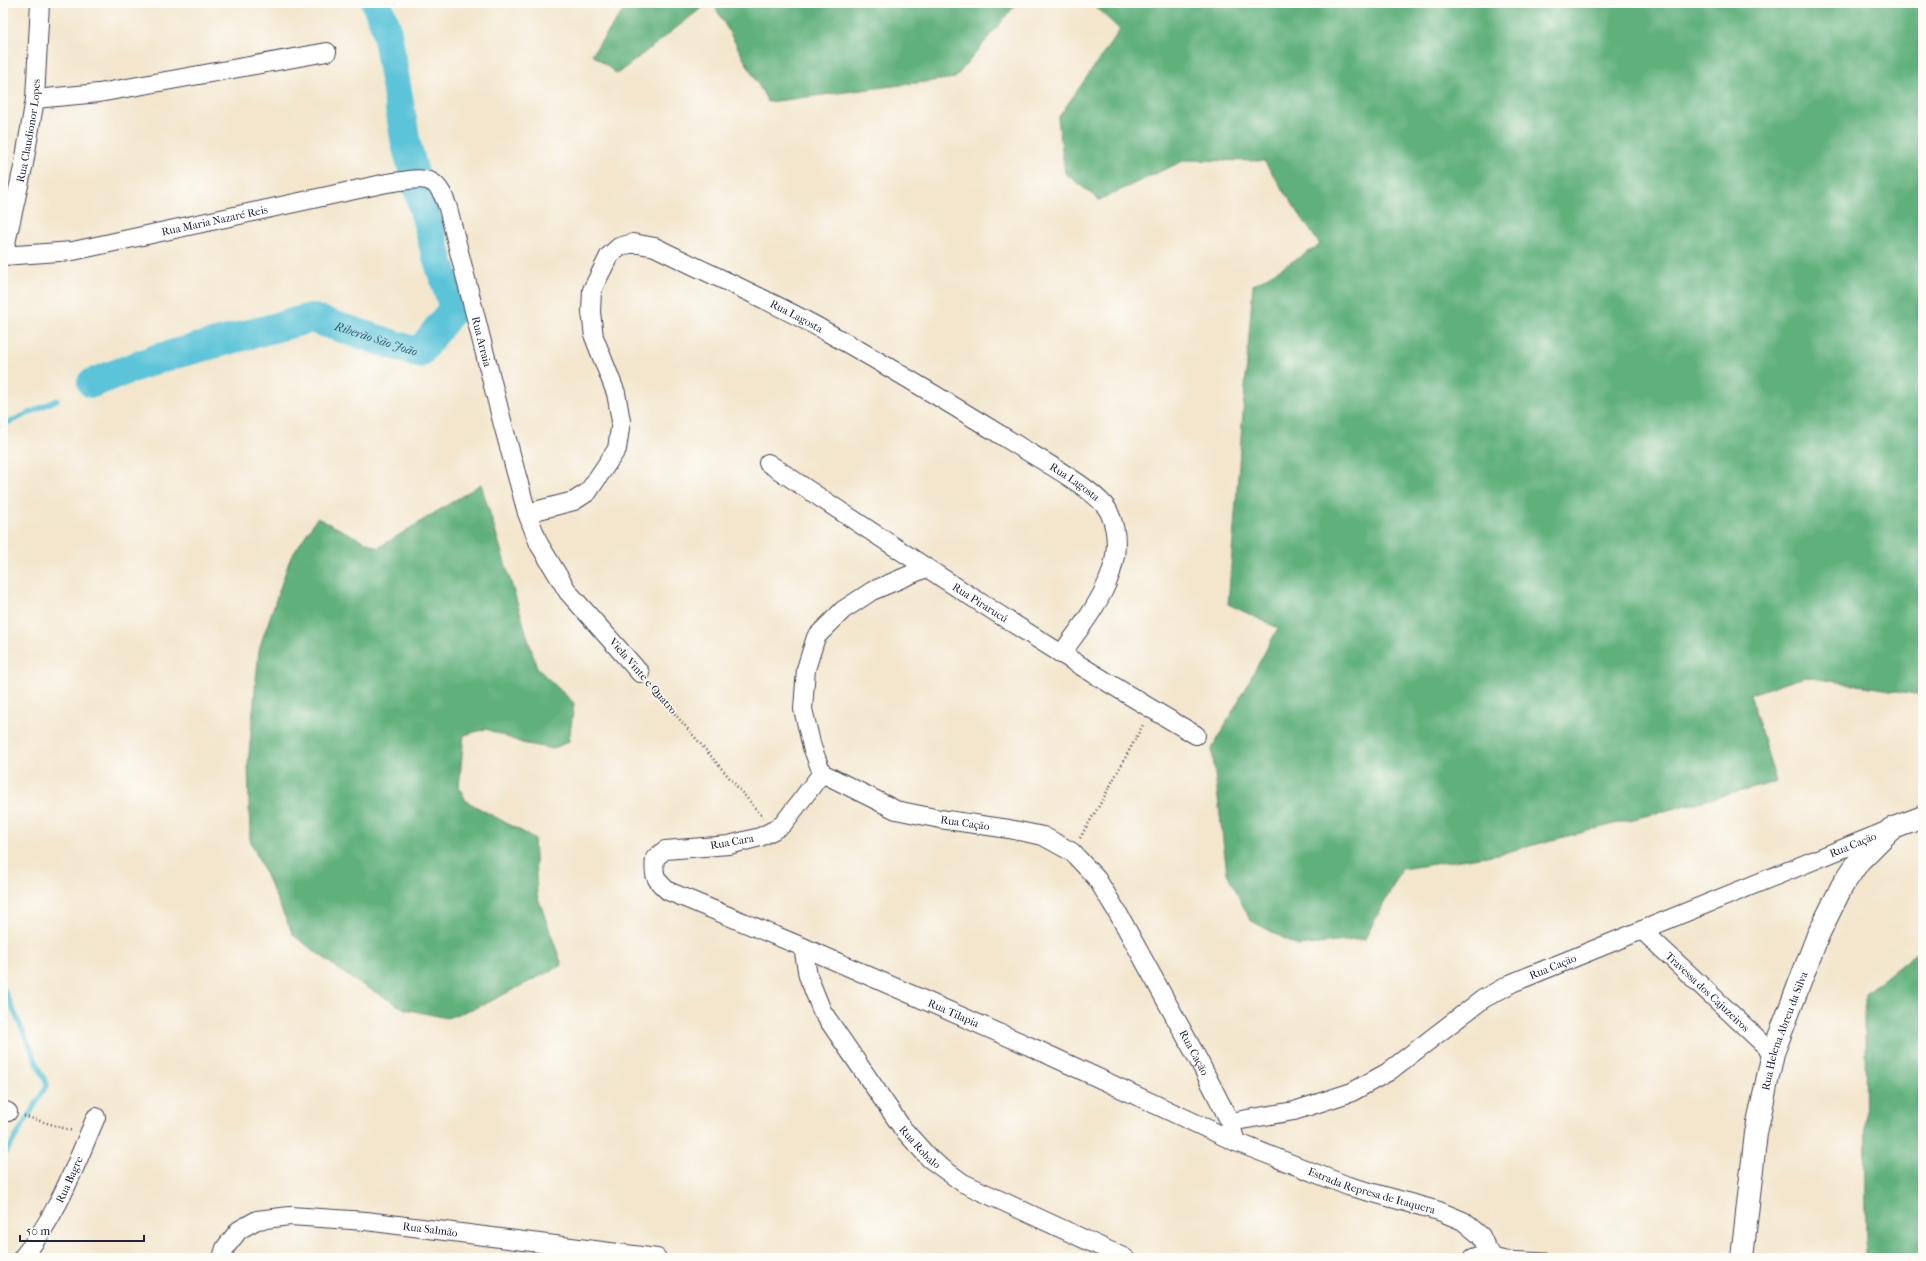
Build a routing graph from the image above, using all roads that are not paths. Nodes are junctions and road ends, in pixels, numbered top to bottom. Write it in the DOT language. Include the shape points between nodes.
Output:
graph roads {
  1 [pos="40,3"];
  2 [pos="327,52"];
  3 [pos="36,99"];
  4 [pos="426,179"];
  5 [pos="3,256"];
  6 [pos="768,463"];
  7 [pos="527,513"];
  8 [pos="926,568"];
  9 [pos="1061,654"];
  10 [pos="640,673"];
  11 [pos="1196,734"];
  12 [pos="822,773"];
  13 [pos="1923,817"];
  14 [pos="1891,829"];
  15 [pos="668,891"];
  16 [pos="1642,930"];
  17 [pos="803,948"];
  18 [pos="1773,1054"];
  19 [pos="96,1117"];
  20 [pos="1230,1122"];
  21 [pos="1236,1142"];
  22 [pos="1491,1255"];
  23 [pos="22,1258"];
  24 [pos="222,1258"];
  25 [pos="657,1258"];
  26 [pos="1126,1258"];
  27 [pos="1473,1258"];
  28 [pos="1547,1258"];
  29 [pos="1742,1258"];
  1 -- 3 [label="street, Rua Claudionor Lopes"];
  2 -- 3 [label="street" via="99,93"];
  3 -- 5 [label="street, Rua Claudionor Lopes"];
  4 -- 5 [label="street, Rua Maria Nazaré Reis" via="387,183 73,251"];
  4 -- 7 [label="street, Rua Arraia" via="436,183 446,200"];
  6 -- 8 [label="street, Rua Pirarucú"];
  7 -- 9 [label="street, Rua Lagosta" via="574,501 588,492 617,450 621,421 616,393 594,337 592,290 609,256 619,247 633,243 655,247 824,330 968,415 1093,495 1108,511 1117,541 1113,566 1094,610"];
  7 -- 10 [label="street, Viela Vinte e Quatro" via="540,544 568,592"];
  8 -- 9 [label="street, Rua Pirarucú"];
  8 -- 12 [label="street" via="872,591 843,610 816,637 806,669 803,709"];
  9 -- 11 [label="street, Rua Pirarucú"];
  12 -- 15 [label="street, Rua Cara" via="783,824 760,837 729,845 665,850 655,858 654,871 658,883"];
  12 -- 20 [label="street, Rua Cação" via="896,810 1043,836 1072,852 1097,879 1119,915"];
  13 -- 14 [label="street"];
  14 -- 16 [label="street, Rua Cação"];
  14 -- 18 [label="street, Rua Helena Abreu da Silva" via="1859,861 1842,886 1818,935"];
  15 -- 17 [label="street, Rua Tilapia"];
  16 -- 18 [label="street, Travessa dos Cajuzeiros"];
  16 -- 20 [label="street, Rua Cação" via="1512,983 1483,999 1388,1072 1352,1092 1294,1111"];
  17 -- 21 [label="street, Rua Tilapia" via="1031,1047"];
  17 -- 26 [label="street, Rua Robalo" via="808,976 822,1011 903,1129 930,1159 963,1183"];
  18 -- 29 [label="street, Rua Helena Abreu da Silva" via="1756,1133"];
  19 -- 23 [label="street, Rua Bagre" via="62,1197 35,1242"];
  20 -- 21 [label="street, Rua Cação"];
  21 -- 22 [label="street, Estrada Represa de Itaquera" via="1348,1186 1439,1211 1463,1221 1481,1236"];
  22 -- 27 [label="street"];
  22 -- 28 [label="lane"];
  24 -- 25 [label="street, Rua Salmão" via="224,1248 239,1230 257,1220 290,1216 366,1221"];
}
